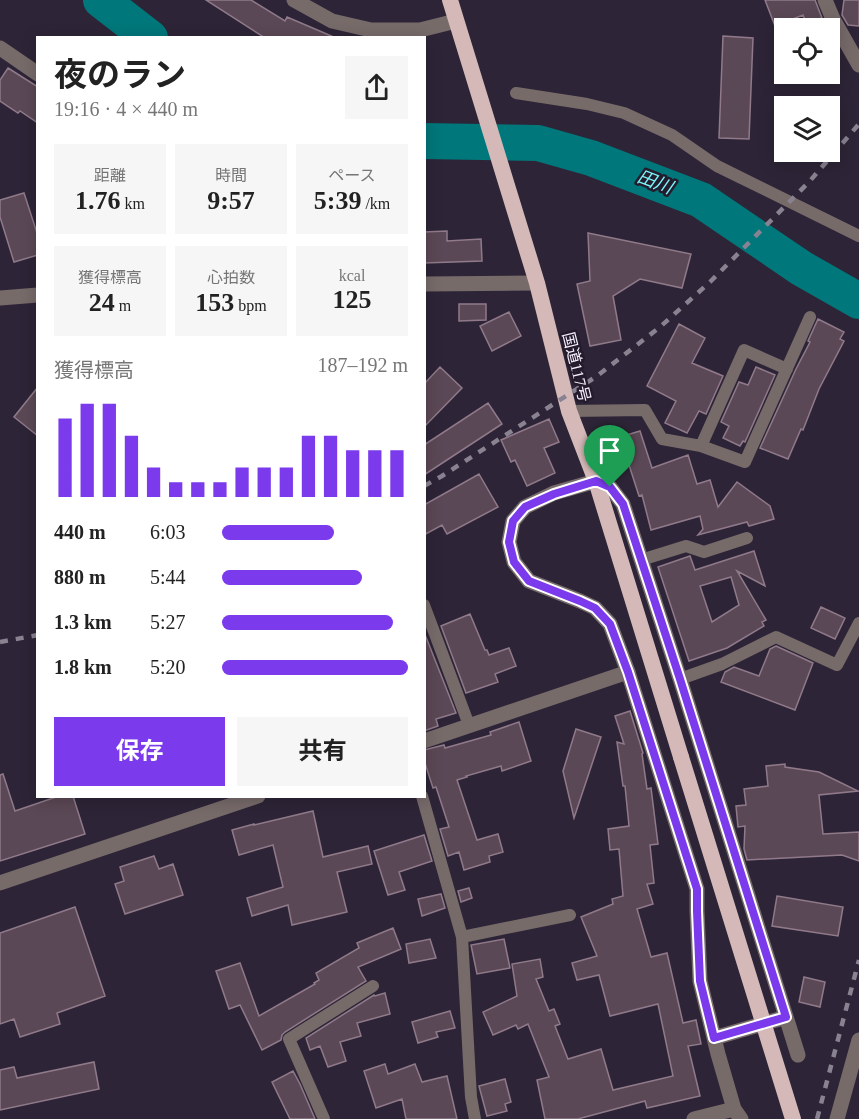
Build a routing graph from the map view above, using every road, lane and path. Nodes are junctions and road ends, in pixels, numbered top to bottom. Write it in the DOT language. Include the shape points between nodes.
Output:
graph roads {
  1 [pos="294,0"];
  2 [pos="450,0"];
  3 [pos="825,0"];
  4 [pos="456,21"];
  5 [pos="0,48"];
  6 [pos="859,65"];
  7 [pos="36,73"];
  8 [pos="516,93"];
  9 [pos="859,236"];
  10 [pos="537,283"];
  11 [pos="426,284"];
  12 [pos="36,295"];
  13 [pos="0,298"];
  14 [pos="810,316"];
  15 [pos="787,369"];
  16 [pos="569,411"];
  17 [pos="701,446"];
  18 [pos="596,481"];
  19 [pos="747,538"];
  20 [pos="641,560"];
  21 [pos="426,610"];
  22 [pos="859,623"];
  23 [pos="628,672"];
  24 [pos="680,679"];
  25 [pos="469,725"];
  26 [pos="426,740"];
  27 [pos="252,798"];
  28 [pos="423,798"];
  29 [pos="0,883"];
  30 [pos="570,915"];
  31 [pos="462,937"];
  32 [pos="373,986"];
  33 [pos="786,1017"];
  34 [pos="714,1038"];
  35 [pos="859,1040"];
  36 [pos="798,1055"];
  37 [pos="738,1114"];
  38 [pos="324,1119"];
  39 [pos="475,1119"];
  40 [pos="694,1119"];
  41 [pos="793,1119"];
  42 [pos="837,1119"];
  1 -- 4 [label="street" via="332,21 371,30 420,30"];
  2 -- 4 [label="highway, 国道117号"];
  3 -- 6 [label="street"];
  4 -- 10 [label="highway, 国道117号"];
  5 -- 7 [label="street"];
  8 -- 9 [label="lane" via="624,113 672,135 717,166"];
  10 -- 11 [label="street"];
  10 -- 16 [label="highway, 国道117号"];
  12 -- 13 [label="street"];
  14 -- 15 [label="lane"];
  15 -- 17 [label="lane" via="745,462"];
  15 -- 17 [label="lane" via="744,350"];
  16 -- 17 [label="lane" via="645,410 662,438"];
  16 -- 18 [label="highway, 国道117号"];
  18 -- 20 [label="street" via="610,487 623,504"];
  18 -- 23 [label="street" via="525,507 513,521 509,542 514,562 529,581 595,608 610,624"];
  18 -- 41 [label="highway, 国道117号, bridge"];
  19 -- 20 [label="lane" via="704,552 686,546"];
  20 -- 24 [label="street"];
  21 -- 25 [label="lane"];
  22 -- 24 [label="lane" via="837,665 776,637 722,664"];
  23 -- 25 [label="street"];
  23 -- 34 [label="street" via="697,889 700,981"];
  24 -- 33 [label="street"];
  25 -- 26 [label="street"];
  27 -- 29 [label="street"];
  28 -- 31 [label="lane"];
  30 -- 31 [label="lane"];
  31 -- 39 [label="lane"];
  32 -- 38 [label="lane" via="289,1039"];
  33 -- 34 [label="street"];
  33 -- 36 [label="street"];
  34 -- 37 [label="street"];
  35 -- 42 [label="street"];
  37 -- 40 [label="street"];
}
